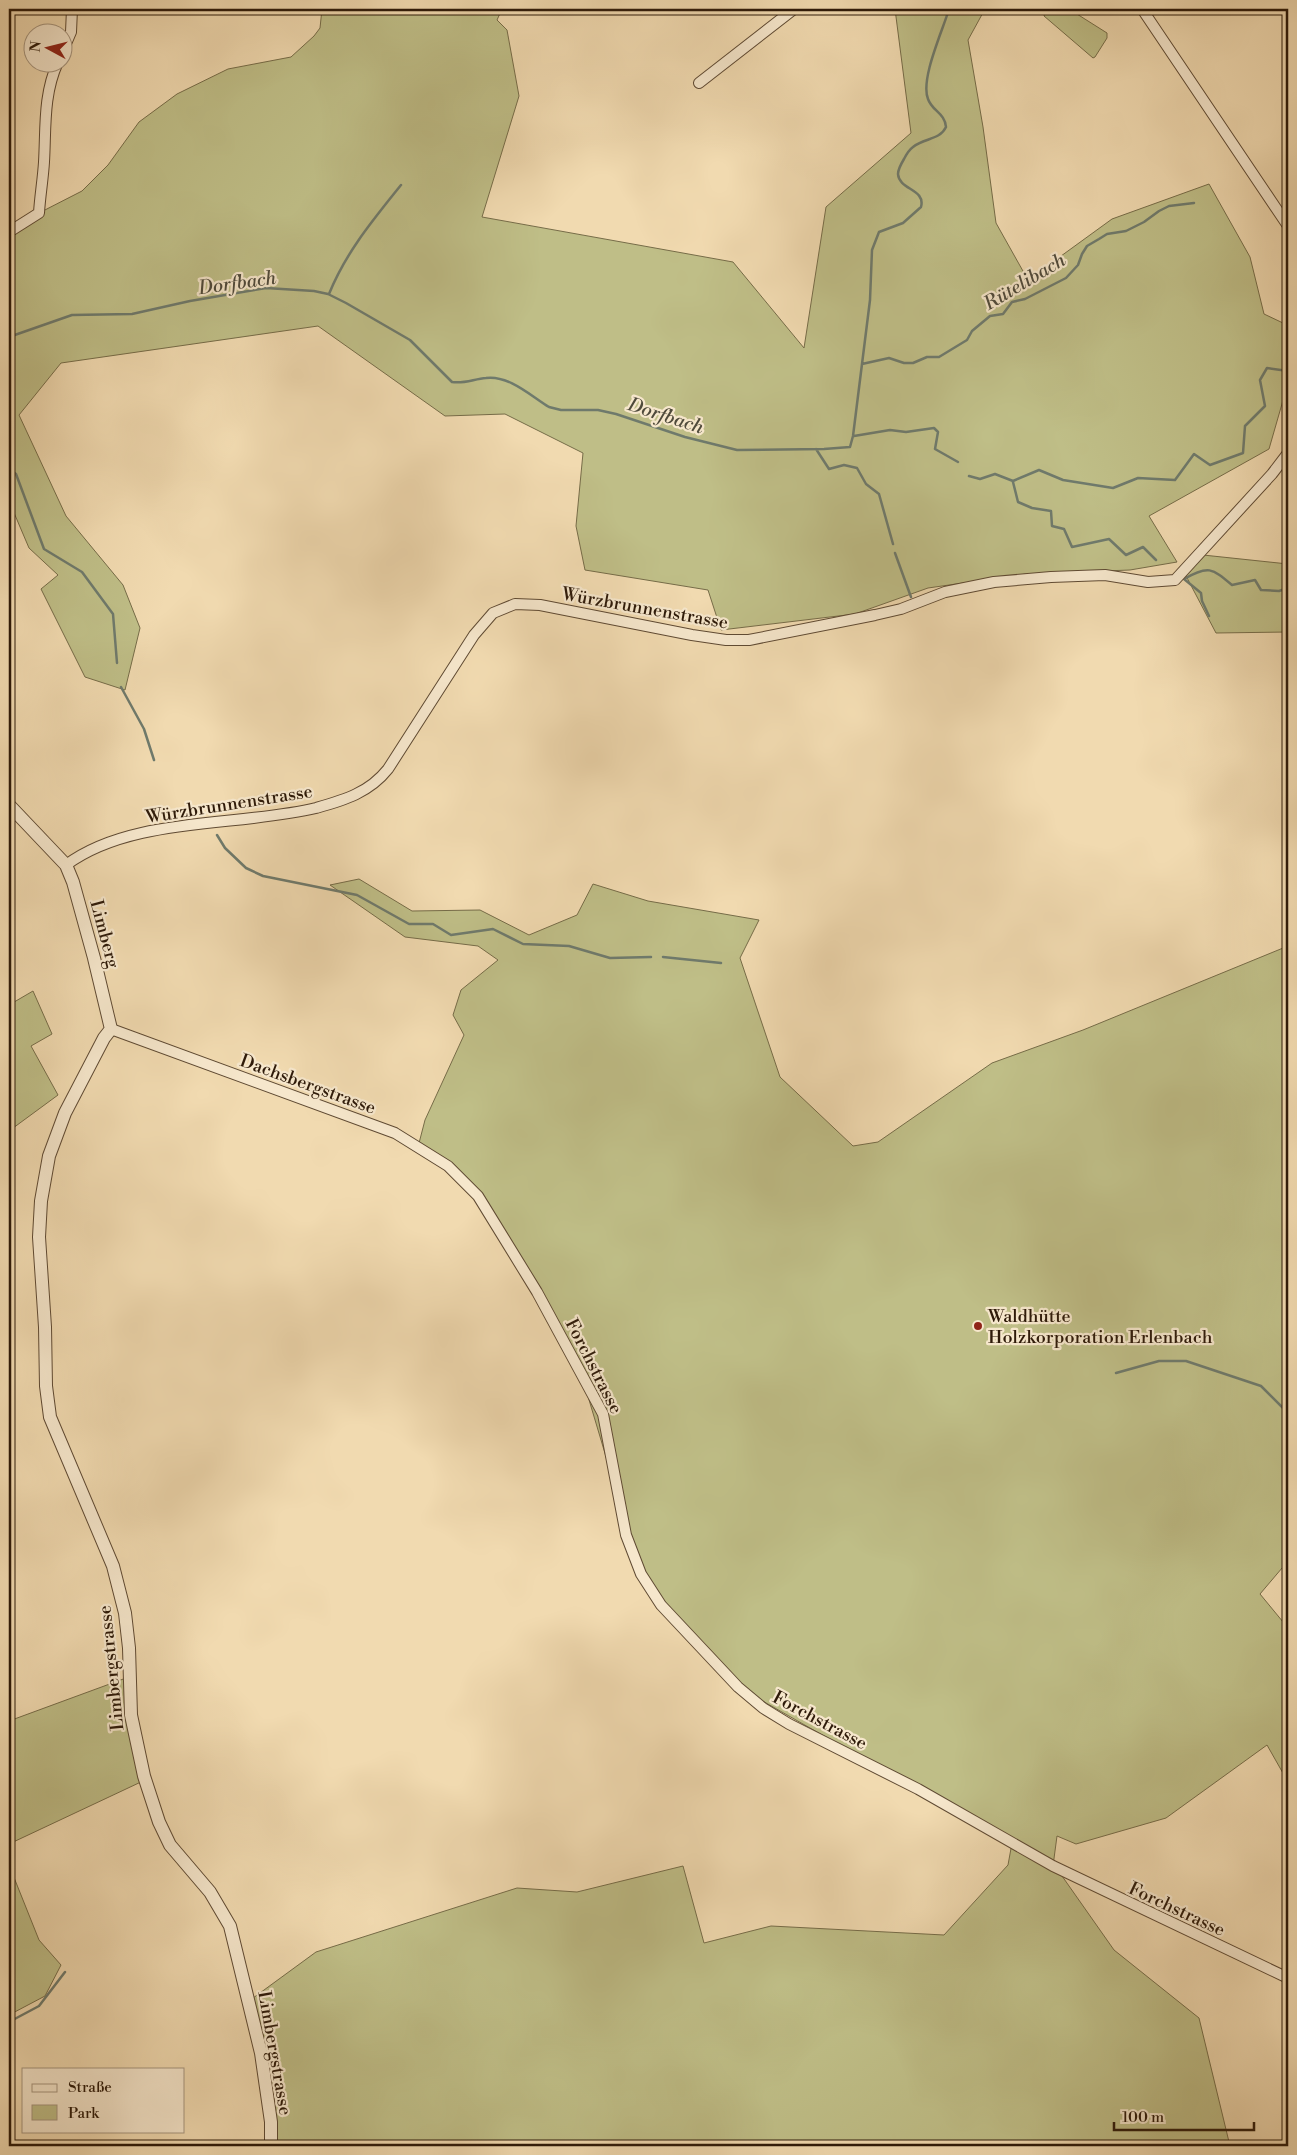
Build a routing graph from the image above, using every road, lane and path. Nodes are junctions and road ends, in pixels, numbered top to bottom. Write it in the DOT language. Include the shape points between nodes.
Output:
graph roads {
  1 [pos="72,9"];
  2 [pos="794,9"];
  3 [pos="1142,9"];
  4 [pos="71,22"];
  5 [pos="54,72"];
  6 [pos="699,83"];
  7 [pos="1288,226"];
  8 [pos="9,232"];
  9 [pos="1288,453"];
  10 [pos="9,805"];
  11 [pos="66,865"];
  12 [pos="111,1029"];
  13 [pos="478,1196"];
  14 [pos="1288,1978"];
  15 [pos="270,2146"];
  1 -- 4 [label="street"];
  2 -- 6 [label="street"];
  3 -- 7 [label="street"];
  5 -- 8 [label="street" via="46,112 40,212"];
  9 -- 11 [label="street, Würzbrunnenstrasse" via="1175,580 1148,582 1105,575 994,582 945,592 901,609 749,640 692,635 540,605 515,604 493,613 474,635 388,769 367,790 286,815 165,829 125,837"];
  10 -- 11 [label="street, Limberg"];
  11 -- 12 [label="street, Limberg"];
  12 -- 13 [label="street, Dachsbergstrasse" via="394,1133 448,1166"];
  12 -- 15 [label="street, Limbergstrasse" via="65,1113 49,1156 41,1201 39,1237 50,1417 113,1566 125,1613 131,1715 144,1776 159,1822 170,1845 210,1892 230,1926 260,2053 271,2122"];
  13 -- 14 [label="street, Forchstrasse" via="536,1292 603,1414 626,1535 641,1574 661,1605 738,1687 789,1724 918,1789 1053,1866"];
}
